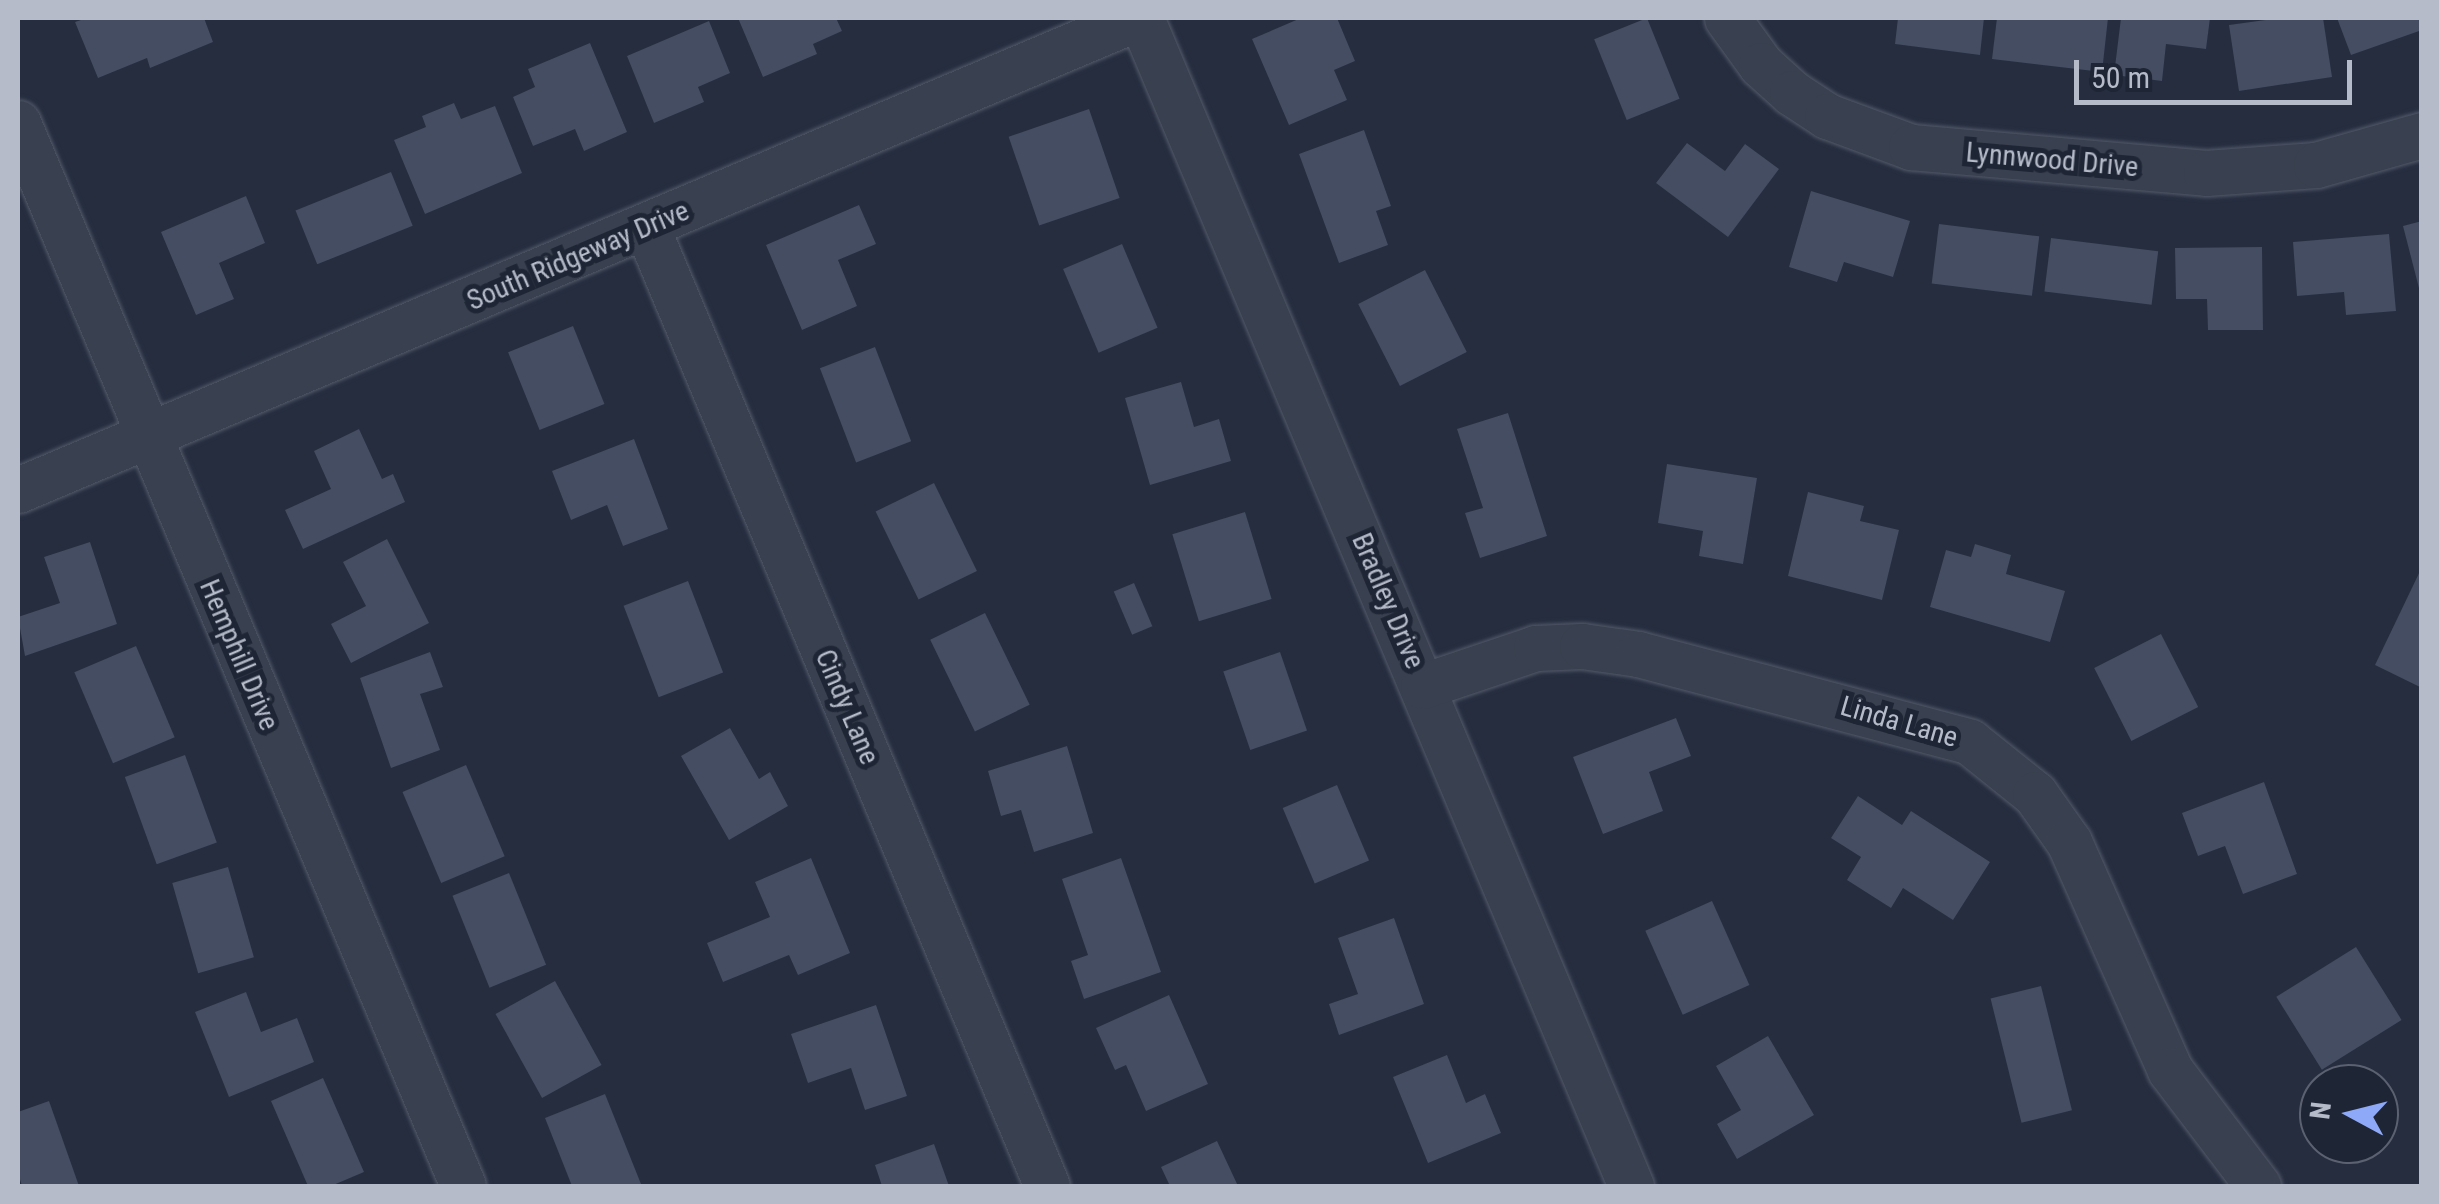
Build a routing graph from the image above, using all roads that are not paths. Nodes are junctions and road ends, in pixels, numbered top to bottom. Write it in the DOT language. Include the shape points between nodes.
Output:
graph roads {
  1 [pos="1139,18"];
  2 [pos="1727,18"];
  3 [pos="18,123"];
  4 [pos="2422,136"];
  5 [pos="647,228"];
  6 [pos="146,436"];
  7 [pos="18,490"];
  8 [pos="1424,686"];
  9 [pos="463,1186"];
  10 [pos="1047,1186"];
  11 [pos="1631,1186"];
  12 [pos="2258,1186"];
  1 -- 5 [label="street, South Ridgeway Drive"];
  1 -- 8 [label="street, Bradley Drive"];
  2 -- 4 [label="street, Lynnwood Drive" via="1761,65 1792,93 1826,116 1911,147 2206,174 2316,165"];
  3 -- 6 [label="street, Hemphill Drive"];
  5 -- 6 [label="street, South Ridgeway Drive"];
  5 -- 10 [label="street, Cindy Lane"];
  6 -- 7 [label="street, South Ridgeway Drive"];
  6 -- 9 [label="street, Hemphill Drive"];
  8 -- 11 [label="street, Bradley Drive"];
  8 -- 12 [label="street, Linda Lane" via="1536,648 1582,646 1638,654 1970,742 2036,794 2069,842 2170,1070"];
}
